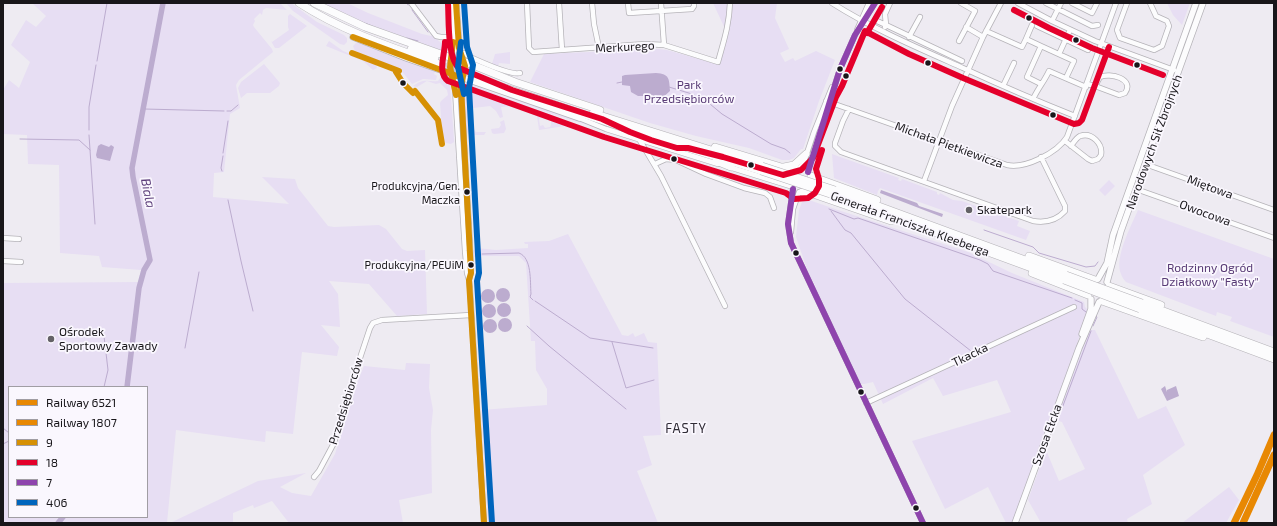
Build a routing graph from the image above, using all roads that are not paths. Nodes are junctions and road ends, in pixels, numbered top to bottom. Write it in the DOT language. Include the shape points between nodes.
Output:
graph roads {
  1 [pos="294,3"];
  2 [pos="299,3"];
  3 [pos="307,3"];
  4 [pos="314,3"];
  5 [pos="411,3"];
  6 [pos="452,3"];
  7 [pos="456,3"];
  8 [pos="527,3"];
  9 [pos="559,3"];
  10 [pos="592,3"];
  11 [pos="628,3"];
  12 [pos="661,3"];
  13 [pos="694,3"];
  14 [pos="730,3"];
  15 [pos="832,3"];
  16 [pos="869,3"];
  17 [pos="875,3"];
  18 [pos="890,3"];
  19 [pos="961,3"];
  20 [pos="1001,3"];
  21 [pos="1018,3"];
  22 [pos="1046,3"];
  23 [pos="1061,3"];
  24 [pos="1072,3"];
  25 [pos="1097,3"];
  26 [pos="1115,3"];
  27 [pos="1127,3"];
  28 [pos="1150,3"];
  29 [pos="1196,3"];
  30 [pos="1203,3"];
  31 [pos="1058,9"];
  32 [pos="661,12"];
  33 [pos="920,17"];
  34 [pos="862,21"];
  35 [pos="877,21"];
  36 [pos="1052,21"];
  37 [pos="886,25"];
  38 [pos="1098,25"];
  39 [pos="966,27"];
  40 [pos="1070,30"];
  41 [pos="986,31"];
  42 [pos="883,32"];
  43 [pos="983,36"];
  44 [pos="353,37"];
  45 [pos="453,37"];
  46 [pos="910,37"];
  47 [pos="1026,38"];
  48 [pos="1065,40"];
  49 [pos="960,41"];
  50 [pos="1102,44"];
  51 [pos="664,45"];
  52 [pos="927,45"];
  53 [pos="1185,45"];
  54 [pos="1041,46"];
  55 [pos="599,48"];
  56 [pos="562,50"];
  57 [pos="1088,50"];
  58 [pos="924,52"];
  59 [pos="460,54"];
  60 [pos="1059,54"];
  61 [pos="452,58"];
  62 [pos="463,61"];
  63 [pos="962,61"];
  64 [pos="1014,63"];
  65 [pos="968,71"];
  66 [pos="1176,71"];
  67 [pos="520,73"];
  68 [pos="451,74"];
  69 [pos="463,78"];
  70 [pos="1066,78"];
  71 [pos="1041,84"];
  72 [pos="1087,85"];
  73 [pos="1004,86"];
  74 [pos="1095,86"];
  75 [pos="1164,93"];
  76 [pos="1171,96"];
  77 [pos="1034,97"];
  78 [pos="828,101"];
  79 [pos="849,110"];
  80 [pos="1075,116"];
  81 [pos="579,118"];
  82 [pos="633,125"];
  83 [pos="641,137"];
  84 [pos="938,141"];
  85 [pos="1065,141"];
  86 [pos="679,142"];
  87 [pos="651,143"];
  88 [pos="1071,146"];
  89 [pos="649,153"];
  90 [pos="806,154"];
  91 [pos="1041,157"];
  92 [pos="655,164"];
  93 [pos="1145,164"];
  94 [pos="731,167"];
  95 [pos="782,167"];
  96 [pos="799,169"];
  97 [pos="810,174"];
  98 [pos="924,181"];
  99 [pos="792,188"];
  100 [pos="1136,189"];
  101 [pos="800,192"];
  102 [pos="834,193"];
  103 [pos="774,208"];
  104 [pos="1274,210"];
  105 [pos="912,218"];
  106 [pos="1118,231"];
  107 [pos="932,232"];
  108 [pos="3,238"];
  109 [pos="1274,238"];
  110 [pos="19,239"];
  111 [pos="970,240"];
  112 [pos="467,245"];
  113 [pos="975,248"];
  114 [pos="796,253"];
  115 [pos="3,262"];
  116 [pos="21,262"];
  117 [pos="1065,278"];
  118 [pos="1096,280"];
  119 [pos="1108,284"];
  120 [pos="1090,297"];
  121 [pos="1100,302"];
  122 [pos="725,306"];
  123 [pos="1074,307"];
  124 [pos="471,315"];
  125 [pos="1086,325"];
  126 [pos="1235,341"];
  127 [pos="1274,352"];
  128 [pos="1274,358"];
  129 [pos="866,403"];
  130 [pos="314,477"];
  131 [pos="484,523"];
  132 [pos="923,523"];
  133 [pos="1015,523"];
  1 -- 44 [label="highway"];
  2 -- 3 [label="highway" via="372,40 440,62 349,25"];
  4 -- 61 [label="highway" via="366,27"];
  5 -- 45 [label="street" via="436,36"];
  6 -- 45 [label="main road"];
  7 -- 59 [label="main road"];
  8 -- 56 [label="street, Merkurego" via="531,51"];
  9 -- 56 [label="street"];
  10 -- 55 [label="street"];
  11 -- 32 [label="street" via="628,13"];
  12 -- 32 [label="street"];
  13 -- 32 [label="street" via="692,9"];
  14 -- 51 [label="street, Merkurego" via="727,33 718,62"];
  15 -- 34 [label="street"];
  16 -- 34 [label="street"];
  17 -- 34 [label="street"];
  18 -- 37 [label="street" via="884,14"];
  19 -- 39 [label="street" via="975,11"];
  20 -- 41 [label="street"];
  21 -- 36 [label="street"];
  22 -- 31 [label="street"];
  23 -- 31 [label="street"];
  24 -- 25 [label="street" via="1092,13"];
  26 -- 50 [label="street"];
  27 -- 28 [label="street" via="1117,30 1120,38 1154,50 1162,46 1169,26 1167,21 1156,16"];
  29 -- 53 [label="main road, Narodowych Sił Zbrojnych"];
  30 -- 53 [label="main road, Narodowych Sił Zbrojnych"];
  31 -- 36 [label="street"];
  31 -- 38 [label="street" via="1092,26"];
  32 -- 51 [label="street"];
  33 -- 46 [label="street"];
  34 -- 42 [label="street"];
  34 -- 78 [label="street"];
  35 -- 37 [label="street"];
  36 -- 40 [label="street"];
  37 -- 42 [label="street"];
  37 -- 46 [label="street"];
  39 -- 43 [label="street"];
  39 -- 49 [label="street"];
  40 -- 48 [label="street"];
  40 -- 50 [label="street"];
  41 -- 43 [label="street"];
  41 -- 47 [label="street" via="1022,47"];
  42 -- 58 [label="street"];
  43 -- 65 [label="street"];
  44 -- 68 [label="main road"];
  45 -- 61 [label="main road"];
  46 -- 52 [label="street"];
  47 -- 48 [label="street" via="1034,26"];
  47 -- 54 [label="street"];
  48 -- 57 [label="street"];
  48 -- 60 [label="street"];
  50 -- 66 [label="street"];
  50 -- 72 [label="street"];
  51 -- 55 [label="street, Merkurego"];
  52 -- 58 [label="street"];
  52 -- 63 [label="street"];
  53 -- 66 [label="main road, Narodowych Sił Zbrojnych"];
  54 -- 60 [label="street"];
  54 -- 71 [label="street" via="1027,77"];
  55 -- 56 [label="street, Merkurego"];
  58 -- 65 [label="street"];
  59 -- 62 [label="main road"];
  59 -- 67 [label="street" via="465,53 500,69"];
  60 -- 70 [label="street" via="1074,61"];
  61 -- 62 [label="main road"];
  61 -- 68 [label="main road"];
  62 -- 69 [label="main road"];
  62 -- 82 [label="highway" via="606,112"];
  64 -- 73 [label="street"];
  65 -- 73 [label="street"];
  65 -- 84 [label="street"];
  66 -- 75 [label="main road, Narodowych Sił Zbrojnych"];
  66 -- 76 [label="main road, Narodowych Sił Zbrojnych"];
  68 -- 69 [label="main road"];
  68 -- 112 [label="street" via="455,89"];
  69 -- 81 [label="main road"];
  69 -- 112 [label="street" via="461,87"];
  70 -- 71 [label="street" via="1049,71"];
  70 -- 72 [label="street"];
  71 -- 77 [label="street"];
  72 -- 74 [label="street"];
  72 -- 80 [label="street"];
  73 -- 80 [label="street"];
  74 -- 74 [label="street" via="1100,77 1109,75 1123,79 1128,84 1125,93 1120,95"];
  75 -- 76 [label="main road"];
  75 -- 106 [label="main road, Narodowych Sił Zbrojnych"];
  76 -- 93 [label="main road, Narodowych Sił Zbrojnych"];
  78 -- 79 [label="street, Michała Pietkiewicza"];
  78 -- 90 [label="street"];
  78 -- 97 [label="street" via="810,163"];
  79 -- 84 [label="street, Michała Pietkiewicza"];
  79 -- 98 [label="street" via="835,143 837,149"];
  80 -- 85 [label="street"];
  81 -- 83 [label="highway"];
  82 -- 83 [label="highway, Generała Franciszka Kleeberga" via="474,74"];
  82 -- 86 [label="highway, Generała Franciszka Kleeberga"];
  83 -- 86 [label="highway, Generała Franciszka Kleeberga"];
  83 -- 87 [label="street"];
  83 -- 89 [label="street"];
  84 -- 91 [label="street, Michała Pietkiewicza" via="1009,166 1024,165"];
  84 -- 98 [label="street"];
  85 -- 88 [label="street"];
  85 -- 91 [label="street, Michała Pietkiewicza"];
  86 -- 94 [label="highway"];
  86 -- 95 [label="highway" via="689,140"];
  86 -- 102 [label="highway, Generała Franciszka Kleeberga, bridge"];
  87 -- 89 [label="street" via="648,146"];
  87 -- 94 [label="street"];
  88 -- 88 [label="street" via="1090,160 1095,161 1101,155 1100,144 1086,136 1079,137"];
  89 -- 92 [label="street"];
  90 -- 95 [label="highway" via="794,165"];
  90 -- 96 [label="street"];
  91 -- 98 [label="street" via="1065,206 1061,214 1046,221 1033,220"];
  92 -- 103 [label="street" via="666,159 676,160 706,174 765,193 770,197"];
  92 -- 122 [label="street"];
  93 -- 100 [label="main road, Narodowych Sił Zbrojnych"];
  93 -- 104 [label="street, Miętowa"];
  94 -- 99 [label="street"];
  95 -- 96 [label="highway"];
  96 -- 97 [label="street"];
  96 -- 99 [label="street" via="790,174"];
  97 -- 101 [label="street" via="811,185 807,190"];
  97 -- 105 [label="highway" via="890,205"];
  99 -- 101 [label="street"];
  99 -- 114 [label="street" via="788,224 790,239"];
  100 -- 106 [label="main road, Narodowych Sił Zbrojnych"];
  100 -- 109 [label="street, Owocowa"];
  101 -- 107 [label="highway" via="813,194 885,220"];
  101 -- 114 [label="street" via="794,203 791,223"];
  102 -- 105 [label="highway, Generała Franciszka Kleeberga"];
  102 -- 107 [label="highway, Generała Franciszka Kleeberga"];
  105 -- 111 [label="highway, Generała Franciszka Kleeberga"];
  106 -- 118 [label="main road, Narodowych Sił Zbrojnych" via="1107,263"];
  106 -- 119 [label="main road, Narodowych Sił Zbrojnych"];
  107 -- 113 [label="highway, Generała Franciszka Kleeberga"];
  108 -- 110 [label="street"];
  111 -- 117 [label="highway, Generała Franciszka Kleeberga"];
  111 -- 118 [label="highway" via="1010,249"];
  112 -- 124 [label="street" via="471,273"];
  113 -- 117 [label="highway, Generała Franciszka Kleeberga"];
  113 -- 120 [label="highway" via="1008,265"];
  114 -- 129 [label="street"];
  115 -- 116 [label="street"];
  117 -- 126 [label="highway, Generała Franciszka Kleeberga, bridge"];
  118 -- 119 [label="main road"];
  118 -- 120 [label="main road" via="1089,284 1087,292"];
  119 -- 121 [label="main road" via="1110,294 1106,300"];
  119 -- 126 [label="highway" via="1207,322 1226,331"];
  120 -- 121 [label="main road"];
  120 -- 125 [label="main road, Szosa Ełcka" via="1091,309"];
  121 -- 125 [label="main road, Szosa Ełcka"];
  121 -- 126 [label="highway" via="1206,338"];
  123 -- 129 [label="street, Tkacka"];
  124 -- 130 [label="street, Przedsiębiorców" via="373,322 334,443"];
  124 -- 131 [label="street"];
  125 -- 133 [label="main road, Szosa Ełcka"];
  126 -- 127 [label="highway, Generała Franciszka Kleeberga"];
  126 -- 128 [label="highway, Generała Franciszka Kleeberga"];
  129 -- 132 [label="street"];
}
